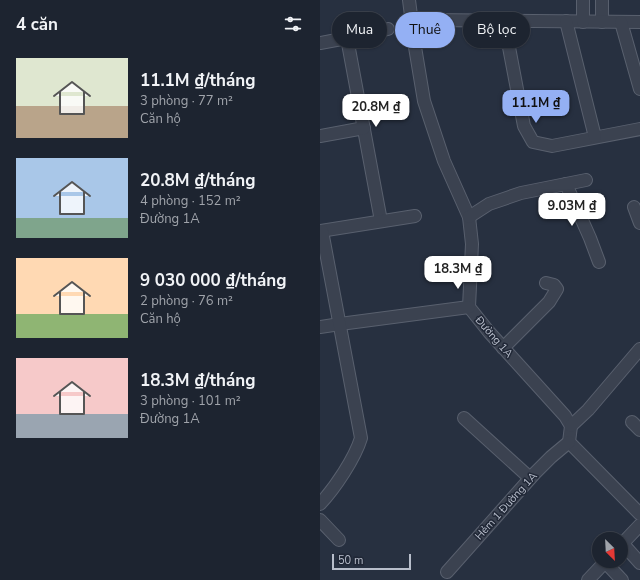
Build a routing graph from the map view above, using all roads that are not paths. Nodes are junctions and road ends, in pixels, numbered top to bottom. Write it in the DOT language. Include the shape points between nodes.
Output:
graph roads {
  1 [pos="409,0"];
  2 [pos="583,0"];
  3 [pos="602,0"];
  4 [pos="530,21"];
  5 [pos="566,21"];
  6 [pos="583,22"];
  7 [pos="602,22"];
  8 [pos="621,22"];
  9 [pos="640,22"];
  10 [pos="332,41"];
  11 [pos="320,43"];
  12 [pos="349,48"];
  13 [pos="509,48"];
  14 [pos="640,89"];
  15 [pos="364,128"];
  16 [pos="640,129"];
  17 [pos="320,136"];
  18 [pos="595,138"];
  19 [pos="586,180"];
  20 [pos="566,184"];
  21 [pos="634,207"];
  22 [pos="415,216"];
  23 [pos="469,217"];
  24 [pos="381,221"];
  25 [pos="640,223"];
  26 [pos="321,231"];
  27 [pos="599,262"];
  28 [pos="546,283"];
  29 [pos="469,307"];
  30 [pos="340,324"];
  31 [pos="320,327"];
  32 [pos="503,348"];
  33 [pos="640,349"];
  34 [pos="464,418"];
  35 [pos="571,426"];
  36 [pos="568,442"];
  37 [pos="530,478"];
  38 [pos="320,504"];
  39 [pos="640,514"];
  40 [pos="320,520"];
  41 [pos="640,525"];
  42 [pos="628,538"];
  43 [pos="339,540"];
  44 [pos="628,551"];
  45 [pos="640,563"];
  46 [pos="601,568"];
  47 [pos="611,568"];
  48 [pos="447,572"];
  49 [pos="592,579"];
  50 [pos="622,580"];
  1 -- 23 [label="street, Đường 1A" via="424,101 444,161"];
  2 -- 6 [label="street"];
  3 -- 7 [label="street"];
  4 -- 5 [label="street"];
  5 -- 6 [label="street"];
  5 -- 18 [label="street"];
  6 -- 7 [label="street"];
  7 -- 8 [label="street"];
  8 -- 9 [label="street"];
  8 -- 14 [label="street"];
  10 -- 11 [label="street"];
  12 -- 15 [label="street"];
  13 -- 18 [label="street" via="524,126 533,142 552,146"];
  15 -- 17 [label="street"];
  15 -- 24 [label="street"];
  16 -- 18 [label="street"];
  19 -- 20 [label="street"];
  20 -- 23 [label="street" via="520,193 489,204"];
  20 -- 27 [label="street"];
  21 -- 25 [label="street"];
  22 -- 24 [label="street"];
  23 -- 29 [label="street, Đường 1A" via="472,244"];
  24 -- 26 [label="street"];
  26 -- 30 [label="street"];
  28 -- 32 [label="street" via="554,285 556,289 549,302"];
  29 -- 30 [label="street"];
  29 -- 32 [label="street, Đường 1A"];
  30 -- 31 [label="street"];
  30 -- 38 [label="street" via="361,438 340,477"];
  32 -- 35 [label="street, Đường 1A" via="565,416"];
  33 -- 35 [label="street"];
  34 -- 37 [label="street"];
  35 -- 36 [label="street"];
  36 -- 37 [label="street, Hẻm 1 Đường 1A"];
  36 -- 39 [label="street"];
  37 -- 48 [label="street, Hẻm 1 Đường 1A"];
  40 -- 43 [label="street"];
  41 -- 42 [label="street"];
  44 -- 45 [label="street"];
  46 -- 49 [label="street"];
  47 -- 50 [label="street"];
}
